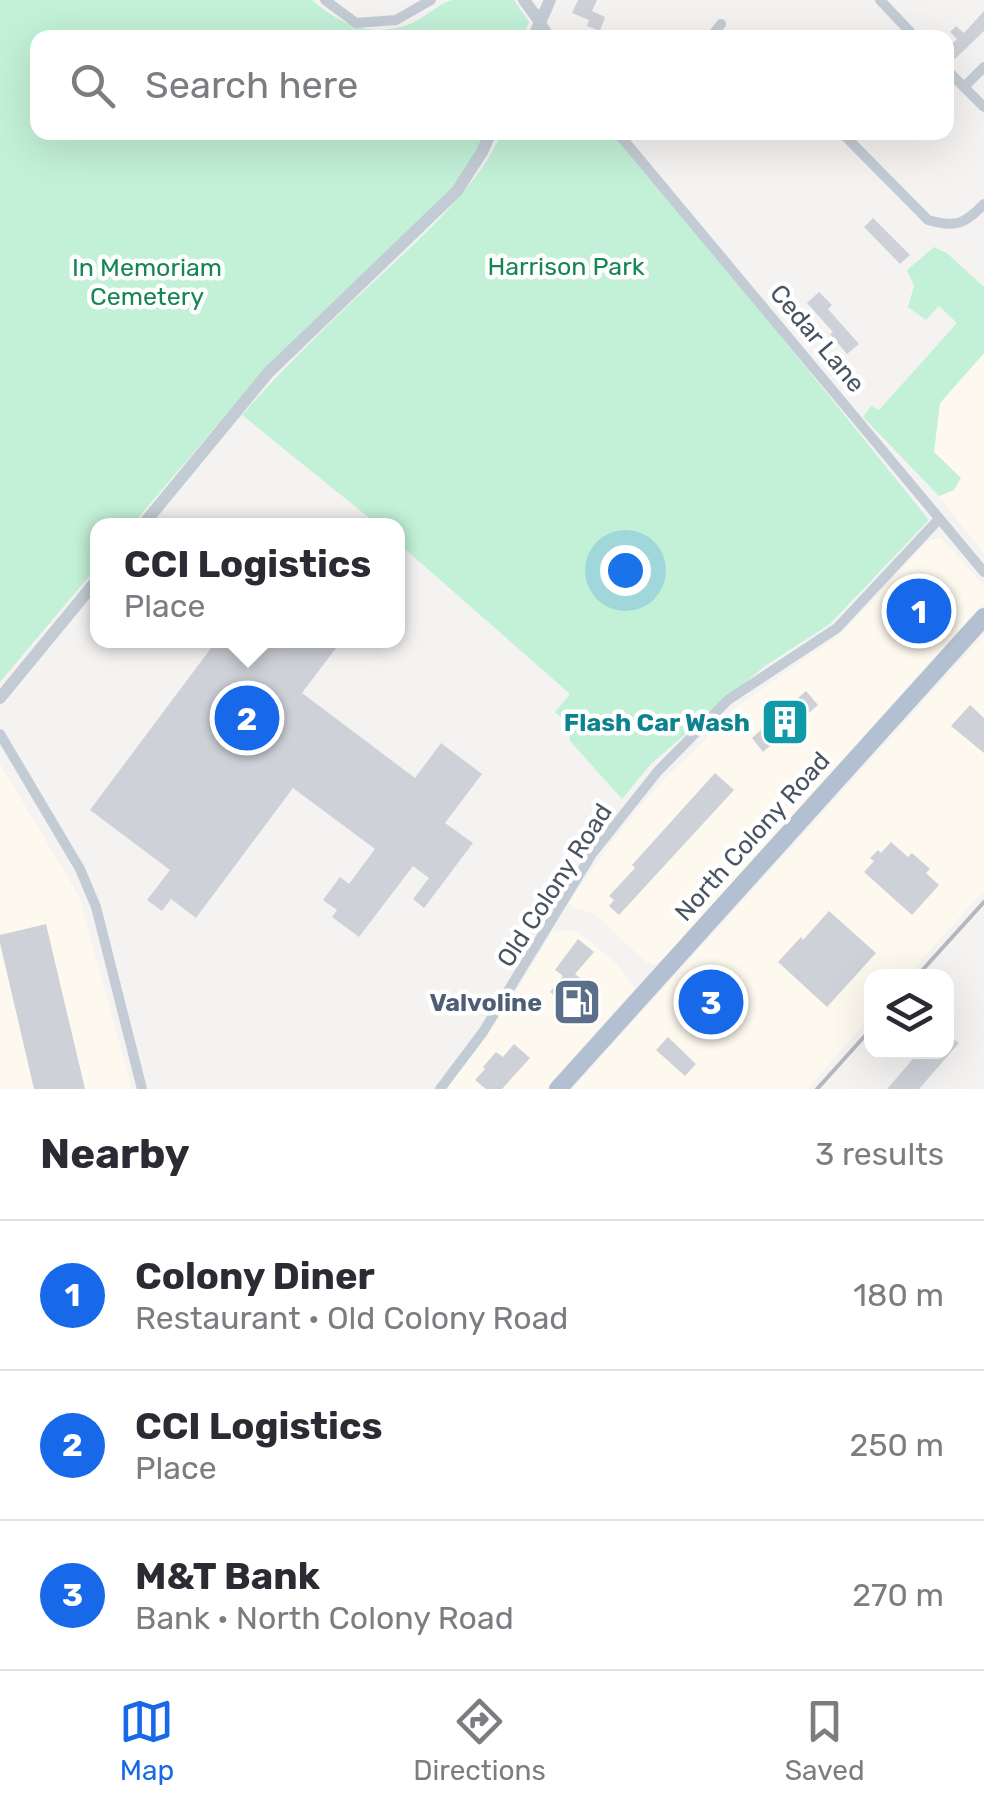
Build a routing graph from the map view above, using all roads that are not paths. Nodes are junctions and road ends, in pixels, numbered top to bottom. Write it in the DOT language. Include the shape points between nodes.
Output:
graph roads {
  1 [pos="325,0"];
  2 [pos="431,0"];
  3 [pos="524,0"];
  4 [pos="550,0"];
  5 [pos="880,0"];
  6 [pos="900,0"];
  7 [pos="890,10"];
  8 [pos="540,22"];
  9 [pos="721,24"];
  10 [pos="536,30"];
  11 [pos="546,30"];
  12 [pos="716,30"];
  13 [pos="909,30"];
  14 [pos="984,67"];
  15 [pos="954,77"];
  16 [pos="964,87"];
  17 [pos="984,107"];
  18 [pos="487,140"];
  19 [pos="623,140"];
  20 [pos="627,140"];
  21 [pos="849,140"];
  22 [pos="625,143"];
  23 [pos="984,204"];
  24 [pos="149,518"];
  25 [pos="939,518"];
  26 [pos="984,572"];
  27 [pos="90,589"];
  28 [pos="984,617"];
  29 [pos="0,698"];
  30 [pos="0,734"];
  31 [pos="142,1089"];
  32 [pos="440,1089"];
  33 [pos="558,1089"];
  1 -- 2 [label="street" via="356,23 396,20"];
  3 -- 8 [label="street"];
  4 -- 8 [label="street"];
  5 -- 7 [label="street"];
  6 -- 7 [label="street"];
  7 -- 13 [label="street"];
  8 -- 10 [label="street"];
  8 -- 11 [label="street"];
  9 -- 12 [label="street"];
  14 -- 16 [label="street"];
  15 -- 16 [label="street"];
  16 -- 17 [label="street"];
  18 -- 24 [label="street" via="457,192 268,373"];
  19 -- 22 [label="street, Cedar Lane"];
  20 -- 22 [label="street"];
  21 -- 23 [label="street" via="928,220 967,222"];
  22 -- 25 [label="street, Cedar Lane"];
  25 -- 26 [label="street, Cedar Lane"];
  25 -- 32 [label="street, Old Colony Road" via="836,628 728,700 658,771 592,854 483,1032"];
  27 -- 29 [label="street"];
  28 -- 33 [label="main road, North Colony Road"];
  30 -- 31 [label="street" via="78,864"];
}
